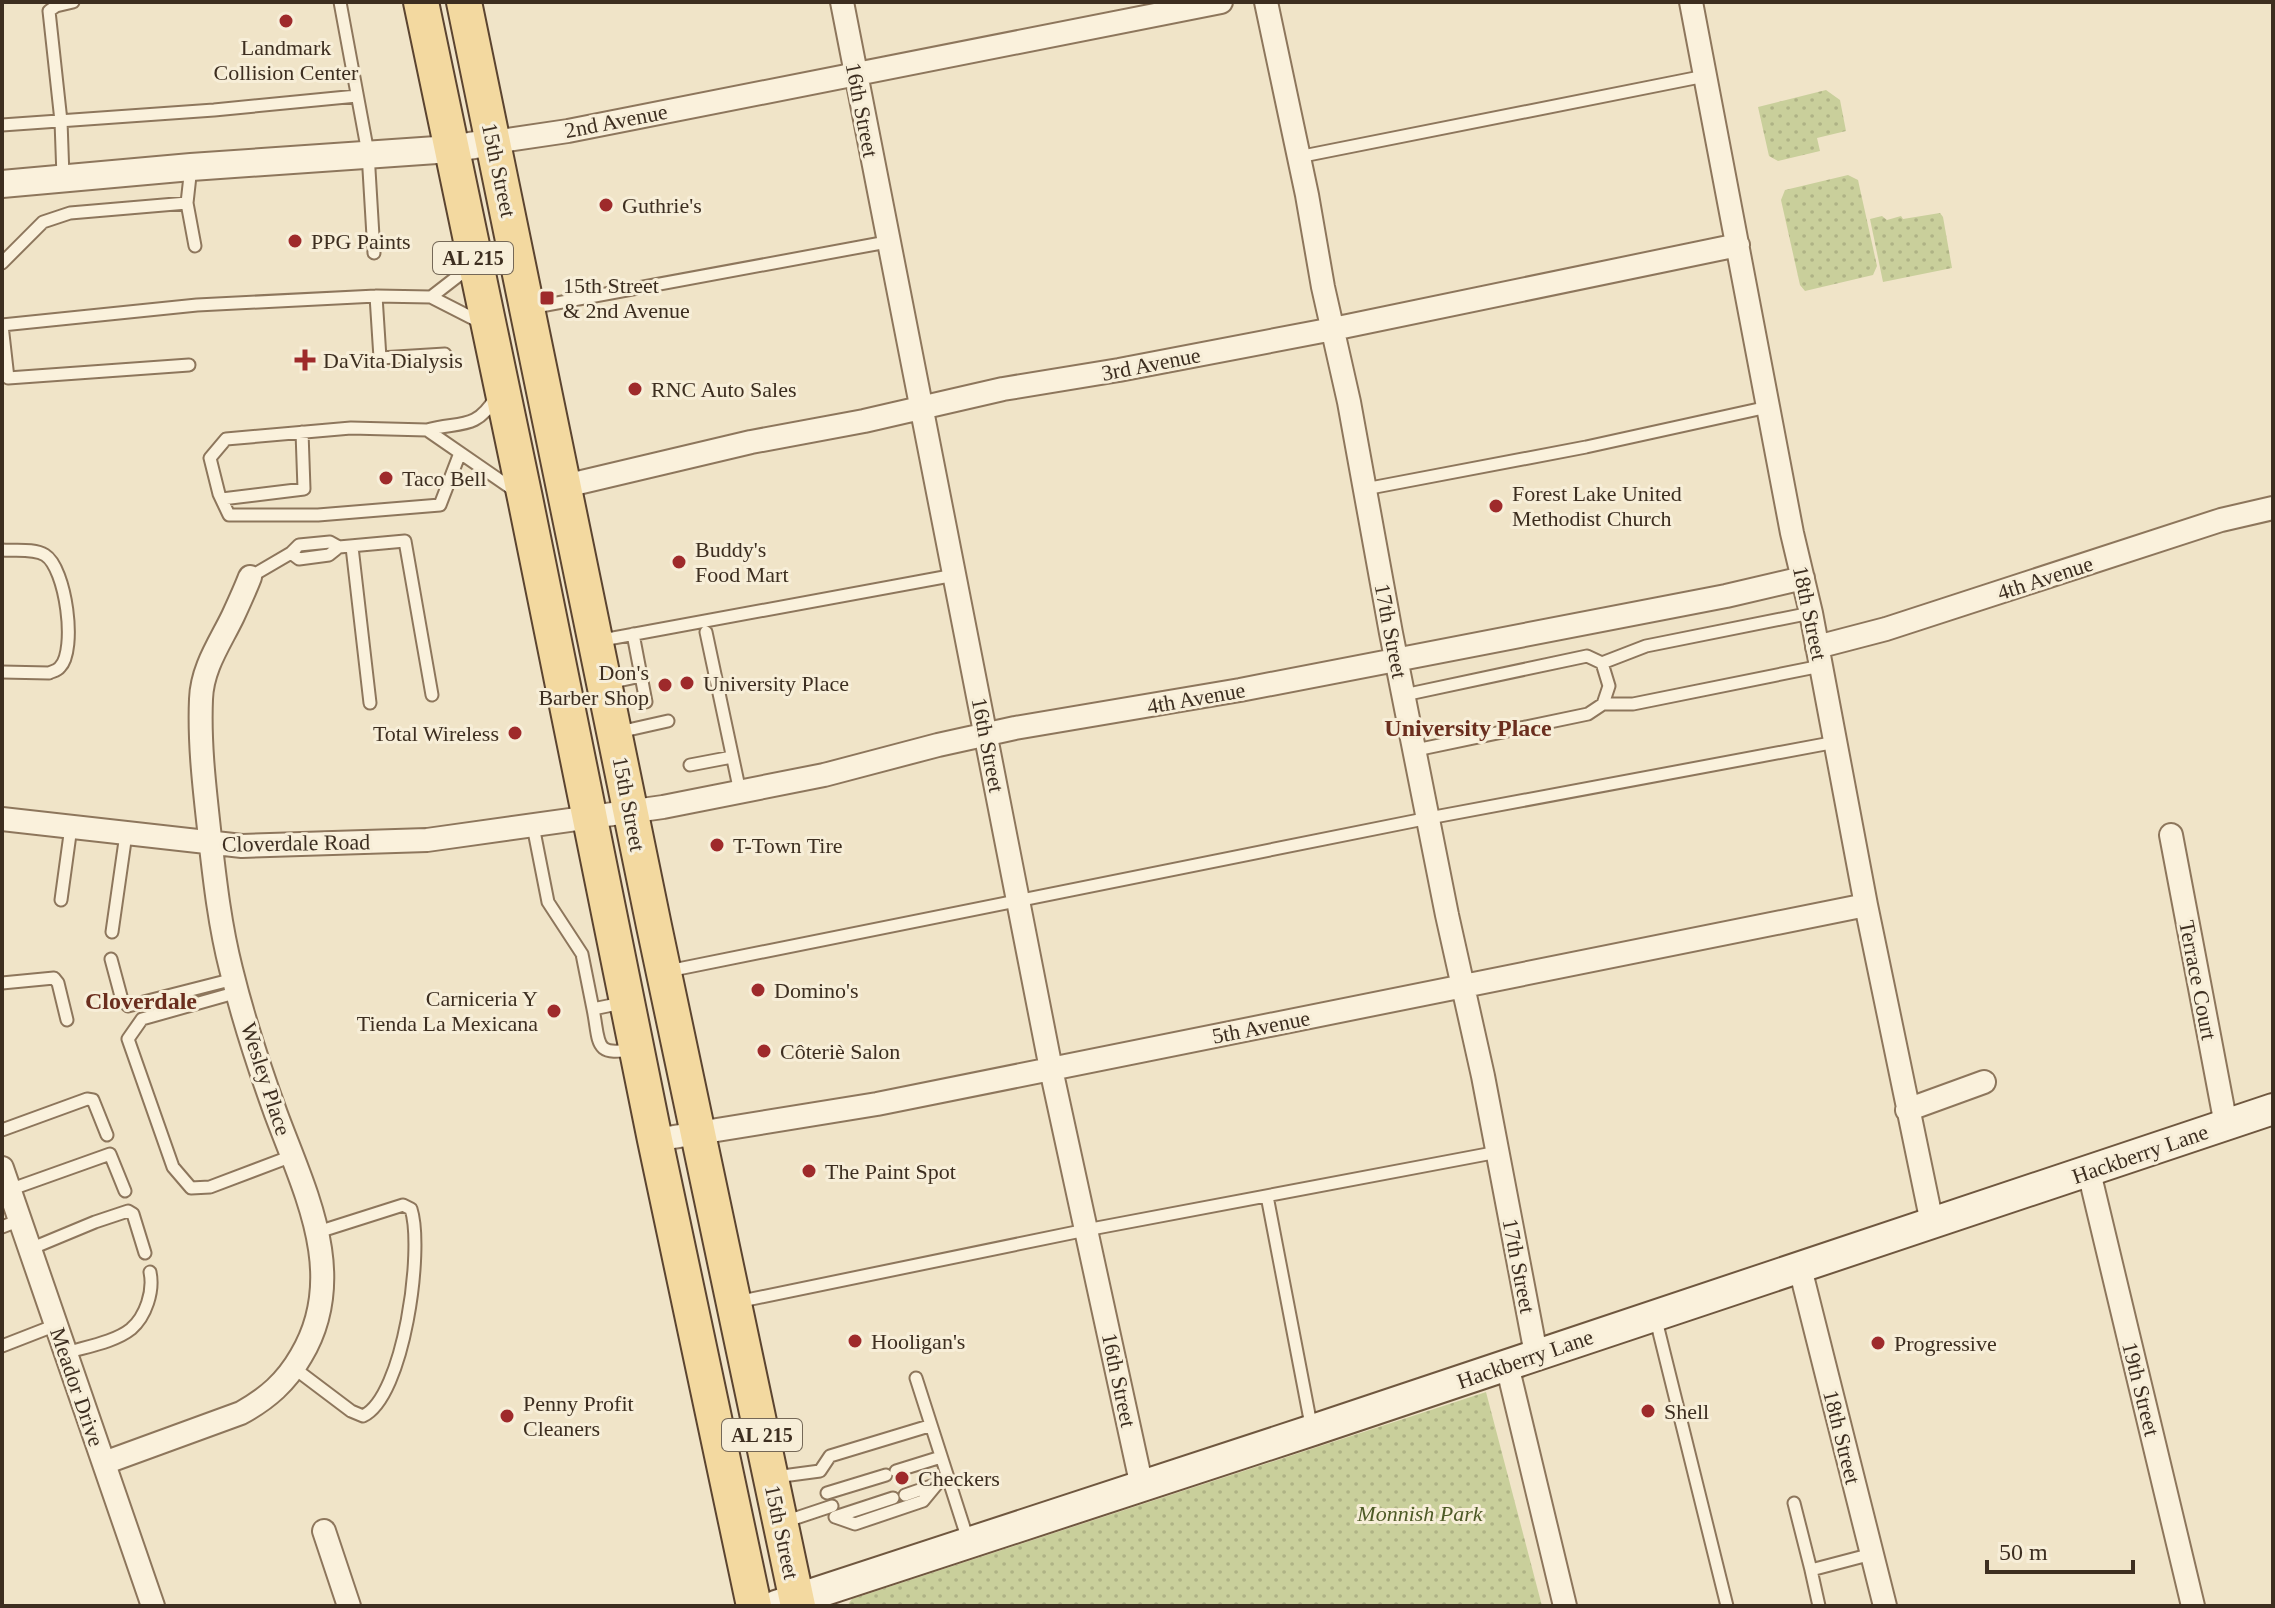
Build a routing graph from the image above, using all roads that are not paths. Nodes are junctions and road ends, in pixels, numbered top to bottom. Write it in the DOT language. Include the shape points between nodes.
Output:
graph roads {
  1 [pos="73,2"];
  2 [pos="340,2"];
  3 [pos="421,2"];
  4 [pos="464,2"];
  5 [pos="842,2"];
  6 [pos="1221,2"];
  7 [pos="1266,2"];
  8 [pos="1691,2"];
  9 [pos="855,73"];
  10 [pos="1705,76"];
  11 [pos="357,96"];
  12 [pos="61,121"];
  13 [pos="2,125"];
  14 [pos="493,142"];
  15 [pos="451,149"];
  16 [pos="368,153"];
  17 [pos="1298,157"];
  18 [pos="191,167"];
  19 [pos="63,178"];
  20 [pos="2,184"];
  21 [pos="187,203"];
  22 [pos="887,242"];
  23 [pos="1738,245"];
  24 [pos="195,246"];
  25 [pos="374,253"];
  26 [pos="2,263"];
  27 [pos="474,263"];
  28 [pos="376,296"];
  29 [pos="431,297"];
  30 [pos="528,308"];
  31 [pos="488,325"];
  32 [pos="1333,329"];
  33 [pos="445,354"];
  34 [pos="189,365"];
  35 [pos="501,387"];
  36 [pos="920,407"];
  37 [pos="1768,407"];
  38 [pos="427,430"];
  39 [pos="302,432"];
  40 [pos="460,453"];
  41 [pos="565,486"];
  42 [pos="1365,489"];
  43 [pos="525,498"];
  44 [pos="222,499"];
  45 [pos="2273,508"];
  46 [pos="345,547"];
  47 [pos="2,550"];
  48 [pos="955,575"];
  49 [pos="250,577"];
  50 [pos="1803,578"];
  51 [pos="1811,613"];
  52 [pos="706,632"];
  53 [pos="633,634"];
  54 [pos="596,641"];
  55 [pos="1819,657"];
  56 [pos="1396,660"];
  57 [pos="1602,663"];
  58 [pos="2,672"];
  59 [pos="641,676"];
  60 [pos="605,683"];
  61 [pos="432,695"];
  62 [pos="1404,695"];
  63 [pos="646,702"];
  64 [pos="370,703"];
  65 [pos="1603,704"];
  66 [pos="668,721"];
  67 [pos="615,733"];
  68 [pos="987,736"];
  69 [pos="1836,742"];
  70 [pos="1416,750"];
  71 [pos="732,757"];
  72 [pos="690,765"];
  73 [pos="740,792"];
  74 [pos="630,812"];
  75 [pos="1429,818"];
  76 [pos="2,819"];
  77 [pos="589,819"];
  78 [pos="533,826"];
  79 [pos="71,827"];
  80 [pos="126,834"];
  81 [pos="2171,835"];
  82 [pos="211,844"];
  83 [pos="61,900"];
  84 [pos="1017,901"];
  85 [pos="1866,905"];
  86 [pos="112,932"];
  87 [pos="111,959"];
  88 [pos="664,972"];
  89 [pos="2,983"];
  90 [pos="236,986"];
  91 [pos="1462,986"];
  92 [pos="627,1002"];
  93 [pos="593,1009"];
  94 [pos="67,1020"];
  95 [pos="636,1048"];
  96 [pos="1051,1069"];
  97 [pos="1984,1082"];
  98 [pos="2273,1109"];
  99 [pos="1907,1110"];
  100 [pos="2226,1125"];
  101 [pos="2,1130"];
  102 [pos="698,1133"];
  103 [pos="107,1135"];
  104 [pos="655,1140"];
  105 [pos="1498,1152"];
  106 [pos="292,1156"];
  107 [pos="2,1168"];
  108 [pos="2089,1172"];
  109 [pos="125,1191"];
  110 [pos="1267,1196"];
  111 [pos="10,1212"];
  112 [pos="1932,1223"];
  113 [pos="1086,1230"];
  114 [pos="318,1232"];
  115 [pos="30,1249"];
  116 [pos="145,1253"];
  117 [pos="1800,1268"];
  118 [pos="150,1272"];
  119 [pos="734,1302"];
  120 [pos="1655,1315"];
  121 [pos="56,1325"];
  122 [pos="2,1346"];
  123 [pos="66,1353"];
  124 [pos="1536,1354"];
  125 [pos="1507,1365"];
  126 [pos="294,1368"];
  127 [pos="916,1378"];
  128 [pos="929,1426"];
  129 [pos="1313,1430"];
  130 [pos="941,1457"];
  131 [pos="104,1463"];
  132 [pos="820,1471"];
  133 [pos="770,1477"];
  134 [pos="950,1480"];
  135 [pos="937,1484"];
  136 [pos="1142,1487"];
  137 [pos="827,1493"];
  138 [pos="1794,1503"];
  139 [pos="833,1512"];
  140 [pos="780,1523"];
  141 [pos="324,1531"];
  142 [pos="970,1543"];
  143 [pos="1872,1554"];
  144 [pos="1811,1570"];
  145 [pos="790,1604"];
  146 [pos="153,1606"];
  147 [pos="349,1606"];
  148 [pos="754,1606"];
  149 [pos="1565,1606"];
  150 [pos="1727,1606"];
  151 [pos="1819,1606"];
  152 [pos="1885,1606"];
  153 [pos="2193,1606"];
  1 -- 12 [label="lane" via="49,11"];
  2 -- 11 [label="lane"];
  3 -- 15 [label="main road, 15th Street / AL 215"];
  4 -- 14 [label="main road, 15th Street / AL 215"];
  5 -- 9 [label="street, 16th Street"];
  6 -- 9 [label="street, 2nd Avenue"];
  7 -- 17 [label="street, 17th Street"];
  8 -- 10 [label="street, 18th Street"];
  9 -- 14 [label="street, 2nd Avenue"];
  9 -- 22 [label="street, 16th Street"];
  10 -- 17 [label="lane"];
  10 -- 23 [label="street, 18th Street"];
  11 -- 12 [label="lane"];
  11 -- 16 [label="lane"];
  12 -- 13 [label="lane"];
  12 -- 19 [label="lane"];
  14 -- 15 [label="street, 2nd Avenue"];
  14 -- 30 [label="main road, 15th Street / AL 215"];
  15 -- 16 [label="street, 2nd Avenue"];
  15 -- 27 [label="main road, 15th Street / AL 215"];
  16 -- 18 [label="street, 2nd Avenue"];
  16 -- 25 [label="lane"];
  17 -- 32 [label="street, 17th Street"];
  18 -- 19 [label="street, 2nd Avenue"];
  18 -- 21 [label="lane"];
  19 -- 20 [label="street, 2nd Avenue"];
  21 -- 24 [label="lane"];
  21 -- 26 [label="lane" via="70,213 43,222"];
  22 -- 30 [label="lane"];
  22 -- 36 [label="street, 16th Street"];
  23 -- 32 [label="street, 3rd Avenue"];
  23 -- 37 [label="street, 18th Street"];
  27 -- 29 [label="lane"];
  27 -- 31 [label="main road, 15th Street / AL 215"];
  28 -- 29 [label="lane"];
  28 -- 33 [label="lane" via="380,358"];
  28 -- 34 [label="lane" via="197,305 2,325 8,378"];
  29 -- 31 [label="lane"];
  30 -- 41 [label="main road, 15th Street / AL 215"];
  31 -- 35 [label="main road, 15th Street / AL 215"];
  32 -- 36 [label="street, 3rd Avenue"];
  32 -- 42 [label="street, 17th Street"];
  35 -- 38 [label="lane" via="489,409 473,422"];
  35 -- 43 [label="main road, 15th Street / AL 215"];
  36 -- 41 [label="street, 3rd Avenue"];
  36 -- 48 [label="street, 16th Street"];
  37 -- 42 [label="lane"];
  37 -- 50 [label="street, 18th Street"];
  38 -- 39 [label="lane"];
  38 -- 40 [label="lane"];
  39 -- 44 [label="lane" via="304,489"];
  39 -- 44 [label="lane" via="226,439 210,458"];
  40 -- 43 [label="lane"];
  40 -- 44 [label="lane" via="440,505 425,508 241,516 229,515"];
  41 -- 54 [label="main road, 15th Street / AL 215"];
  42 -- 56 [label="street, 17th Street"];
  43 -- 77 [label="main road, 15th Street / AL 215"];
  45 -- 55 [label="street, 4th Avenue" via="2221,520 1886,629"];
  46 -- 49 [label="lane" via="299,559 291,553"];
  46 -- 61 [label="lane" via="405,541"];
  46 -- 64 [label="lane"];
  47 -- 58 [label="lane" via="36,551 52,561 65,600 69,641 56,670"];
  48 -- 53 [label="lane"];
  48 -- 68 [label="street, 16th Street"];
  49 -- 82 [label="street, Wesley Place" via="213,651 201,695 201,767"];
  50 -- 51 [label="street, 18th Street"];
  50 -- 56 [label="street, 4th Avenue"];
  51 -- 55 [label="street, 18th Street"];
  51 -- 57 [label="lane" via="1646,646"];
  52 -- 71 [label="lane"];
  53 -- 54 [label="lane"];
  53 -- 59 [label="lane"];
  54 -- 60 [label="main road, 15th Street / AL 215"];
  55 -- 65 [label="lane" via="1633,704"];
  55 -- 69 [label="street, 18th Street"];
  56 -- 62 [label="street, 17th Street"];
  56 -- 68 [label="street, 4th Avenue"];
  57 -- 62 [label="lane" via="1587,656"];
  57 -- 65 [label="lane" via="1609,686"];
  59 -- 60 [label="lane"];
  59 -- 63 [label="lane"];
  60 -- 67 [label="main road, 15th Street / AL 215"];
  62 -- 70 [label="street, 17th Street"];
  65 -- 70 [label="lane" via="1588,714"];
  66 -- 67 [label="lane"];
  67 -- 74 [label="main road, 15th Street / AL 215"];
  68 -- 73 [label="street, 4th Avenue"];
  68 -- 84 [label="street, 16th Street"];
  69 -- 75 [label="lane"];
  69 -- 85 [label="street, 18th Street"];
  70 -- 75 [label="street, 17th Street"];
  71 -- 72 [label="lane"];
  71 -- 73 [label="lane"];
  73 -- 74 [label="street, 4th Avenue"];
  74 -- 77 [label="street, 4th Avenue"];
  74 -- 88 [label="main road, 15th Street / AL 215"];
  75 -- 84 [label="lane"];
  75 -- 91 [label="street, 17th Street"];
  76 -- 79 [label="street, Cloverdale Road"];
  77 -- 78 [label="street, Cloverdale Road"];
  77 -- 92 [label="main road, 15th Street / AL 215"];
  78 -- 82 [label="street, Cloverdale Road" via="427,840"];
  78 -- 93 [label="lane" via="548,902 582,954"];
  79 -- 80 [label="street, Cloverdale Road"];
  79 -- 83 [label="lane"];
  80 -- 82 [label="street, Cloverdale Road"];
  80 -- 86 [label="lane"];
  81 -- 100 [label="street, Terrace Court"];
  82 -- 90 [label="street, Wesley Place" via="217,902"];
  84 -- 88 [label="lane"];
  84 -- 96 [label="street, 16th Street"];
  85 -- 91 [label="street, 5th Avenue"];
  85 -- 99 [label="street, 18th Street"];
  87 -- 90 [label="lane" via="128,1006"];
  88 -- 102 [label="main road, 15th Street / AL 215"];
  89 -- 94 [label="lane" via="54,978"];
  90 -- 106 [label="street, Wesley Place"];
  90 -- 106 [label="lane" via="142,1019 128,1039 173,1167 191,1188 210,1187"];
  91 -- 96 [label="street, 5th Avenue"];
  91 -- 105 [label="street, 17th Street"];
  92 -- 93 [label="lane"];
  92 -- 95 [label="main road, 15th Street / AL 215"];
  93 -- 95 [label="lane" via="605,1051"];
  95 -- 104 [label="main road, 15th Street / AL 215"];
  96 -- 102 [label="street, 5th Avenue"];
  96 -- 113 [label="street, 16th Street"];
  97 -- 99 [label="street"];
  98 -- 100 [label="main road, Hackberry Lane"];
  99 -- 112 [label="street, 18th Street"];
  100 -- 108 [label="main road, Hackberry Lane"];
  101 -- 103 [label="lane" via="87,1099 97,1106"];
  102 -- 104 [label="street, 5th Avenue"];
  102 -- 119 [label="main road, 15th Street / AL 215"];
  104 -- 148 [label="main road, 15th Street / AL 215"];
  105 -- 110 [label="lane"];
  105 -- 124 [label="street, 17th Street"];
  106 -- 114 [label="street, Wesley Place"];
  107 -- 111 [label="street, Meador Drive"];
  108 -- 112 [label="main road, Hackberry Lane"];
  108 -- 153 [label="street, 19th Street"];
  109 -- 111 [label="lane" via="110,1154"];
  110 -- 113 [label="lane"];
  110 -- 129 [label="lane"];
  111 -- 115 [label="street, Meador Drive"];
  112 -- 117 [label="main road, Hackberry Lane"];
  113 -- 119 [label="lane"];
  113 -- 136 [label="street, 16th Street"];
  114 -- 126 [label="street, Wesley Place" via="320,1308 316,1329"];
  114 -- 126 [label="lane" via="403,1205 411,1209 417,1250 403,1348 382,1394 363,1416"];
  115 -- 116 [label="lane" via="128,1211"];
  115 -- 121 [label="street, Meador Drive"];
  117 -- 120 [label="main road, Hackberry Lane"];
  117 -- 143 [label="street, 18th Street"];
  118 -- 123 [label="lane" via="149,1302 131,1329"];
  119 -- 133 [label="main road, 15th Street / AL 215"];
  120 -- 124 [label="main road, Hackberry Lane"];
  120 -- 150 [label="lane"];
  121 -- 122 [label="lane"];
  121 -- 123 [label="street, Meador Drive"];
  123 -- 131 [label="street, Meador Drive"];
  124 -- 125 [label="main road, Hackberry Lane"];
  125 -- 129 [label="main road, Hackberry Lane"];
  125 -- 149 [label="street"];
  126 -- 131 [label="street, Wesley Place" via="280,1387 241,1413"];
  127 -- 128 [label="lane"];
  128 -- 130 [label="lane"];
  128 -- 132 [label="lane" via="830,1456"];
  129 -- 136 [label="main road, Hackberry Lane"];
  130 -- 134 [label="lane"];
  130 -- 137 [label="lane"];
  131 -- 146 [label="street, Meador Drive"];
  132 -- 133 [label="lane"];
  132 -- 137 [label="lane"];
  133 -- 140 [label="main road, 15th Street / AL 215"];
  134 -- 135 [label="lane"];
  134 -- 142 [label="lane"];
  135 -- 139 [label="lane"];
  135 -- 139 [label="lane" via="923,1501 855,1524"];
  136 -- 142 [label="main road, Hackberry Lane"];
  137 -- 139 [label="lane"];
  138 -- 144 [label="lane"];
  139 -- 140 [label="lane"];
  140 -- 145 [label="main road, 15th Street / AL 215"];
  141 -- 147 [label="street"];
  142 -- 145 [label="main road, Hackberry Lane"];
  143 -- 144 [label="lane"];
  143 -- 152 [label="street, 18th Street"];
  144 -- 151 [label="lane"];
}
